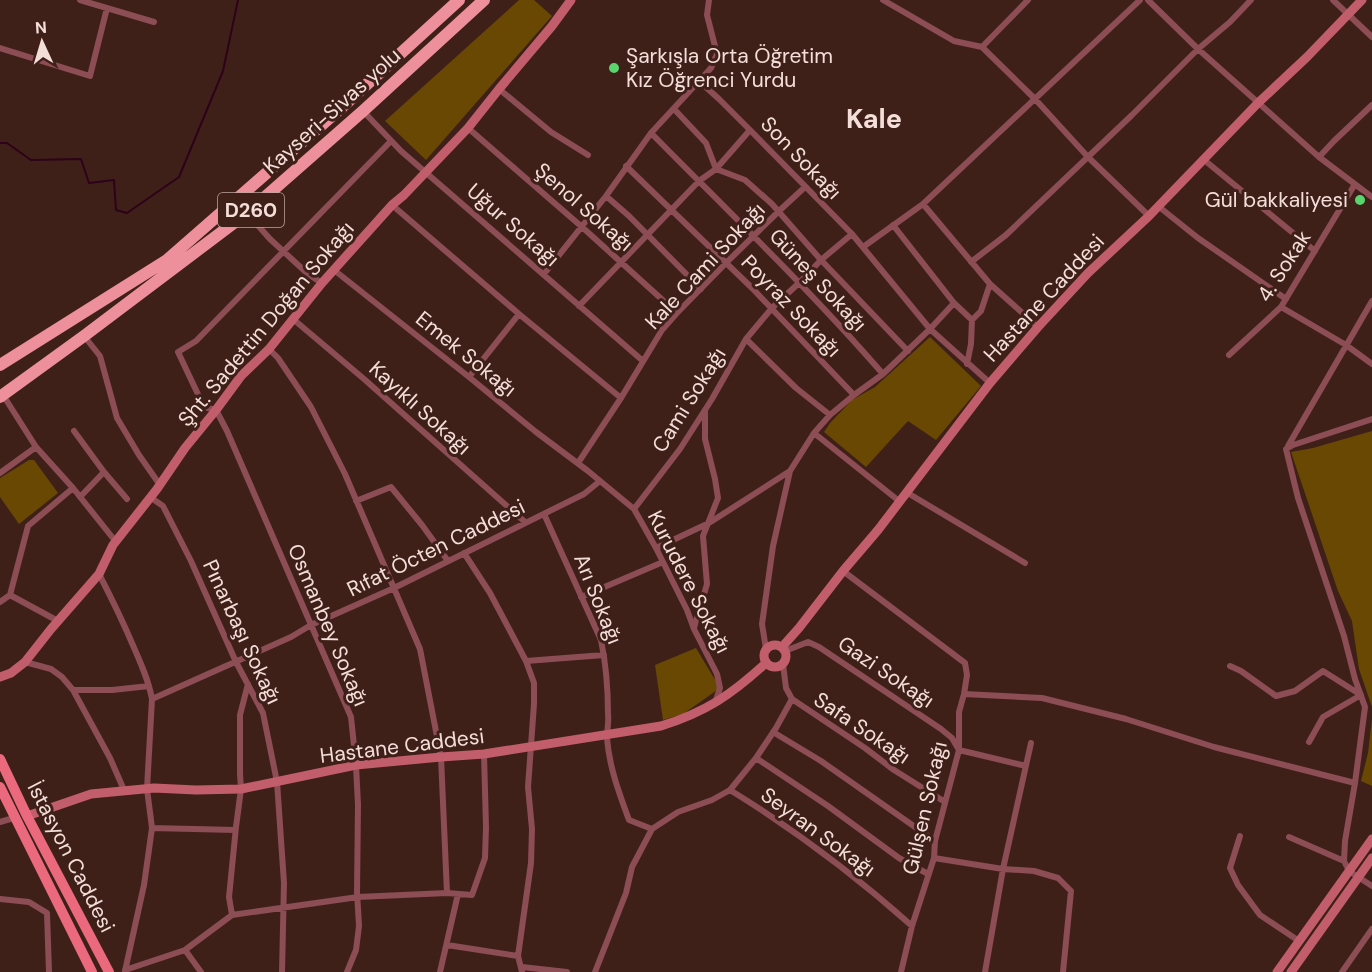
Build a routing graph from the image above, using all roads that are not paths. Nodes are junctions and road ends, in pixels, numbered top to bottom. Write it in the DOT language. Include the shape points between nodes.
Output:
graph roads {
  1 [pos="80,0"];
  2 [pos="459,0"];
  3 [pos="484,0"];
  4 [pos="571,0"];
  5 [pos="709,0"];
  6 [pos="883,0"];
  7 [pos="1028,0"];
  8 [pos="1140,0"];
  9 [pos="1148,0"];
  10 [pos="1251,0"];
  11 [pos="1333,0"];
  12 [pos="1362,0"];
  13 [pos="107,8"];
  14 [pos="1348,15"];
  15 [pos="154,22"];
  16 [pos="1372,37"];
  17 [pos="982,47"];
  18 [pos="0,48"];
  19 [pos="1198,49"];
  20 [pos="699,81"];
  21 [pos="499,89"];
  22 [pos="1035,99"];
  23 [pos="1258,103"];
  24 [pos="1372,105"];
  25 [pos="674,109"];
  26 [pos="363,111"];
  27 [pos="468,128"];
  28 [pos="750,130"];
  29 [pos="651,133"];
  30 [pos="391,141"];
  31 [pos="588,155"];
  32 [pos="1088,157"];
  33 [pos="1319,157"];
  34 [pos="1203,159"];
  35 [pos="626,166"];
  36 [pos="716,169"];
  37 [pos="426,172"];
  38 [pos="699,181"];
  39 [pos="1355,184"];
  40 [pos="805,187"];
  41 [pos="606,196"];
  42 [pos="1372,197"];
  43 [pos="923,204"];
  44 [pos="392,205"];
  45 [pos="1158,206"];
  46 [pos="671,209"];
  47 [pos="779,211"];
  48 [pos="247,213"];
  49 [pos="1149,216"];
  50 [pos="893,225"];
  51 [pos="582,227"];
  52 [pos="647,234"];
  53 [pos="852,234"];
  54 [pos="754,235"];
  55 [pos="863,247"];
  56 [pos="284,250"];
  57 [pos="1315,251"];
  58 [pos="821,260"];
  59 [pos="621,261"];
  60 [pos="727,262"];
  61 [pos="971,262"];
  62 [pos="334,270"];
  63 [pos="544,274"];
  64 [pos="800,282"];
  65 [pos="322,283"];
  66 [pos="990,285"];
  67 [pos="701,289"];
  68 [pos="1286,299"];
  69 [pos="1372,301"];
  70 [pos="954,303"];
  71 [pos="579,306"];
  72 [pos="1281,307"];
  73 [pos="771,308"];
  74 [pos="677,313"];
  75 [pos="519,314"];
  76 [pos="293,319"];
  77 [pos="972,320"];
  78 [pos="1038,327"];
  79 [pos="930,329"];
  80 [pos="84,336"];
  81 [pos="746,339"];
  82 [pos="1346,345"];
  83 [pos="269,349"];
  84 [pos="908,351"];
  85 [pos="1228,355"];
  86 [pos="643,361"];
  87 [pos="967,363"];
  88 [pos="1372,364"];
  89 [pos="0,365"];
  90 [pos="883,375"];
  91 [pos="469,377"];
  92 [pos="990,383"];
  93 [pos="854,394"];
  94 [pos="2,396"];
  95 [pos="621,398"];
  96 [pos="216,410"];
  97 [pos="705,410"];
  98 [pos="830,415"];
  99 [pos="1372,419"];
  100 [pos="74,431"];
  101 [pos="814,434"];
  102 [pos="36,447"];
  103 [pos="1286,449"];
  104 [pos="578,464"];
  105 [pos="790,471"];
  106 [pos="104,472"];
  107 [pos="0,473"];
  108 [pos="600,481"];
  109 [pos="160,485"];
  110 [pos="73,488"];
  111 [pos="906,492"];
  112 [pos="80,497"];
  113 [pos="150,497"];
  114 [pos="127,499"];
  115 [pos="356,501"];
  116 [pos="899,501"];
  117 [pos="634,509"];
  118 [pos="544,514"];
  119 [pos="525,522"];
  120 [pos="709,523"];
  121 [pos="116,542"];
  122 [pos="656,548"];
  123 [pos="464,553"];
  124 [pos="448,561"];
  125 [pos="663,562"];
  126 [pos="1025,563"];
  127 [pos="843,571"];
  128 [pos="99,574"];
  129 [pos="394,588"];
  130 [pos="10,595"];
  131 [pos="581,597"];
  132 [pos="0,602"];
  133 [pos="58,621"];
  134 [pos="311,625"];
  135 [pos="694,628"];
  136 [pos="766,649"];
  137 [pos="784,649"];
  138 [pos="604,655"];
  139 [pos="526,661"];
  140 [pos="25,662"];
  141 [pos="236,662"];
  142 [pos="766,663"];
  143 [pos="783,664"];
  144 [pos="1230,666"];
  145 [pos="0,677"];
  146 [pos="248,684"];
  147 [pos="149,686"];
  148 [pos="73,690"];
  149 [pos="964,694"];
  150 [pos="1360,695"];
  151 [pos="152,699"];
  152 [pos="792,699"];
  153 [pos="714,704"];
  154 [pos="1368,706"];
  155 [pos="772,732"];
  156 [pos="607,735"];
  157 [pos="1309,742"];
  158 [pos="1031,743"];
  159 [pos="530,748"];
  160 [pos="959,750"];
  161 [pos="483,754"];
  162 [pos="441,757"];
  163 [pos="756,758"];
  164 [pos="0,759"];
  165 [pos="356,765"];
  166 [pos="1026,766"];
  167 [pos="277,782"];
  168 [pos="1355,783"];
  169 [pos="0,787"];
  170 [pos="147,789"];
  171 [pos="241,789"];
  172 [pos="124,790"];
  173 [pos="730,790"];
  174 [pos="945,802"];
  175 [pos="27,816"];
  176 [pos="15,817"];
  177 [pos="0,822"];
  178 [pos="152,828"];
  179 [pos="652,829"];
  180 [pos="235,830"];
  181 [pos="1240,836"];
  182 [pos="1289,837"];
  183 [pos="1372,839"];
  184 [pos="935,841"];
  185 [pos="934,858"];
  186 [pos="1372,858"];
  187 [pos="1344,861"];
  188 [pos="1004,869"];
  189 [pos="1349,871"];
  190 [pos="928,874"];
  191 [pos="1359,877"];
  192 [pos="1372,886"];
  193 [pos="447,893"];
  194 [pos="458,894"];
  195 [pos="358,897"];
  196 [pos="0,899"];
  197 [pos="284,908"];
  198 [pos="232,915"];
  199 [pos="912,926"];
  200 [pos="1372,930"];
  201 [pos="1299,941"];
  202 [pos="447,945"];
  203 [pos="185,950"];
  204 [pos="518,956"];
  205 [pos="522,970"];
  206 [pos="902,970"];
  207 [pos="125,971"];
  208 [pos="49,972"];
  209 [pos="92,972"];
  210 [pos="109,972"];
  211 [pos="201,972"];
  212 [pos="282,972"];
  213 [pos="347,972"];
  214 [pos="440,972"];
  215 [pos="567,972"];
  216 [pos="595,972"];
  217 [pos="986,972"];
  218 [pos="1063,972"];
  219 [pos="1276,972"];
  220 [pos="1291,972"];
  221 [pos="1342,972"];
  1 -- 13 [label="street"];
  2 -- 89 [label="highway, Kayseri-Sivas yolu / D260" via="166,260"];
  3 -- 26 [label="highway, Kayseri-Sivas yolu / D260"];
  4 -- 21 [label="street, Şht. Sadettin Doğan Sokağı"];
  5 -- 20 [label="street" via="707,15 717,54"];
  6 -- 17 [label="street" via="954,41"];
  7 -- 17 [label="street"];
  8 -- 22 [label="street"];
  9 -- 19 [label="street"];
  10 -- 19 [label="street"];
  11 -- 14 [label="street"];
  12 -- 14 [label="street, Hastane Caddesi"];
  13 -- 15 [label="street"];
  13 -- 18 [label="street" via="90,76"];
  14 -- 16 [label="street"];
  14 -- 23 [label="street, Hastane Caddesi"];
  17 -- 22 [label="street"];
  19 -- 23 [label="street"];
  19 -- 32 [label="street"];
  20 -- 25 [label="street"];
  20 -- 28 [label="street, Son Sokağı"];
  21 -- 27 [label="street, Şht. Sadettin Doğan Sokağı"];
  21 -- 31 [label="street" via="551,132"];
  22 -- 32 [label="street"];
  22 -- 43 [label="street"];
  23 -- 33 [label="street"];
  23 -- 34 [label="street, Hastane Caddesi"];
  24 -- 33 [label="street"];
  25 -- 29 [label="street"];
  25 -- 36 [label="street" via="706,143"];
  26 -- 30 [label="street, Uğur Sokağı"];
  26 -- 48 [label="highway, Kayseri-Sivas yolu / D260"];
  27 -- 37 [label="street, Şht. Sadettin Doğan Sokağı"];
  27 -- 51 [label="street, Şenol Sokağı"];
  28 -- 36 [label="street"];
  28 -- 40 [label="street, Son Sokağı"];
  29 -- 35 [label="street"];
  29 -- 38 [label="street, Güneş Sokağı"];
  30 -- 37 [label="street, Uğur Sokağı"];
  30 -- 56 [label="street"];
  32 -- 49 [label="street"];
  32 -- 61 [label="street" via="1006,235"];
  33 -- 39 [label="street"];
  34 -- 45 [label="street, Hastane Caddesi"];
  34 -- 57 [label="street"];
  35 -- 41 [label="street"];
  35 -- 46 [label="street, Poyraz Sokağı"];
  36 -- 38 [label="street"];
  36 -- 47 [label="street" via="745,180"];
  37 -- 44 [label="street, Şht. Sadettin Doğan Sokağı"];
  37 -- 63 [label="street, Uğur Sokağı"];
  38 -- 46 [label="street"];
  38 -- 54 [label="street, Güneş Sokağı"];
  39 -- 42 [label="street"];
  39 -- 57 [label="street, 4. Sokak"];
  40 -- 47 [label="street, Kale Cami Sokağı"];
  40 -- 53 [label="street, Son Sokağı"];
  41 -- 51 [label="street"];
  41 -- 52 [label="street"];
  43 -- 50 [label="street"];
  43 -- 61 [label="street"];
  44 -- 62 [label="street, Şht. Sadettin Doğan Sokağı"];
  44 -- 75 [label="street"];
  45 -- 49 [label="street, Hastane Caddesi"];
  45 -- 68 [label="street"];
  46 -- 52 [label="street"];
  46 -- 60 [label="street, Poyraz Sokağı"];
  47 -- 54 [label="street, Kale Cami Sokağı"];
  47 -- 58 [label="street"];
  48 -- 56 [label="street"];
  48 -- 80 [label="highway, Kayseri-Sivas yolu / D260"];
  49 -- 78 [label="street, Hastane Caddesi"];
  50 -- 55 [label="street"];
  50 -- 70 [label="street"];
  51 -- 59 [label="street, Şenol Sokağı"];
  51 -- 63 [label="street"];
  52 -- 59 [label="street"];
  52 -- 67 [label="street"];
  53 -- 55 [label="street, Son Sokağı"];
  53 -- 58 [label="street, Cami Sokağı"];
  54 -- 60 [label="street, Kale Cami Sokağı"];
  54 -- 64 [label="street, Güneş Sokağı"];
  55 -- 79 [label="street, Son Sokağı"];
  56 -- 65 [label="street"];
  56 -- 96 [label="street, Osmanbey Sokağı" via="196,341 178,352 204,407"];
  57 -- 68 [label="street, 4. Sokak"];
  58 -- 64 [label="street, Cami Sokağı"];
  58 -- 84 [label="street"];
  59 -- 71 [label="street"];
  59 -- 74 [label="street, Şenol Sokağı"];
  60 -- 67 [label="street, Kale Cami Sokağı"];
  60 -- 73 [label="street, Poyraz Sokağı"];
  61 -- 66 [label="street"];
  62 -- 65 [label="street, Şht. Sadettin Doğan Sokağı"];
  62 -- 91 [label="street, Emek Sokağı"];
  63 -- 71 [label="street, Uğur Sokağı"];
  64 -- 73 [label="street, Cami Sokağı"];
  64 -- 90 [label="street, Güneş Sokağı"];
  65 -- 76 [label="street, Şht. Sadettin Doğan Sokağı"];
  66 -- 77 [label="street" via="981,311"];
  66 -- 78 [label="street"];
  67 -- 74 [label="street, Kale Cami Sokağı"];
  68 -- 72 [label="street, 4. Sokak"];
  69 -- 82 [label="street"];
  70 -- 77 [label="street"];
  70 -- 79 [label="street"];
  71 -- 86 [label="street, Uğur Sokağı"];
  72 -- 82 [label="street"];
  72 -- 85 [label="street, 4. Sokak"];
  73 -- 81 [label="street, Cami Sokağı"];
  73 -- 93 [label="street, Poyraz Sokağı"];
  74 -- 86 [label="street, Kale Cami Sokağı"];
  75 -- 91 [label="street"];
  75 -- 95 [label="street"];
  76 -- 83 [label="street, Şht. Sadettin Doğan Sokağı"];
  76 -- 119 [label="street, Kayıklı Sokağı"];
  77 -- 87 [label="street"];
  78 -- 92 [label="street, Hastane Caddesi"];
  79 -- 84 [label="street"];
  79 -- 87 [label="street, Son Sokağı"];
  80 -- 94 [label="highway, Kayseri-Sivas yolu / D260"];
  80 -- 109 [label="street" via="100,356 117,418"];
  81 -- 97 [label="street, Cami Sokağı"];
  81 -- 98 [label="street"];
  82 -- 88 [label="street"];
  82 -- 103 [label="street"];
  83 -- 96 [label="street, Şht. Sadettin Doğan Sokağı" via="241,376"];
  83 -- 115 [label="street" via="311,407"];
  84 -- 90 [label="street"];
  86 -- 95 [label="street, Kale Cami Sokağı"];
  87 -- 92 [label="street, Son Sokağı"];
  90 -- 93 [label="street"];
  91 -- 104 [label="street, Emek Sokağı"];
  92 -- 111 [label="street, Hastane Caddesi"];
  93 -- 98 [label="street"];
  94 -- 102 [label="street"];
  95 -- 104 [label="street, Kale Cami Sokağı"];
  96 -- 109 [label="street, Şht. Sadettin Doğan Sokağı"];
  96 -- 134 [label="street, Osmanbey Sokağı"];
  97 -- 117 [label="street, Cami Sokağı"];
  97 -- 120 [label="street" via="705,439 718,498"];
  98 -- 101 [label="street"];
  99 -- 103 [label="street"];
  100 -- 106 [label="street"];
  101 -- 105 [label="street"];
  101 -- 116 [label="street"];
  102 -- 107 [label="street"];
  102 -- 110 [label="street"];
  103 -- 150 [label="street"];
  104 -- 108 [label="street, Kurudere Sokağı"];
  105 -- 120 [label="street"];
  105 -- 136 [label="street" via="771,557 762,624"];
  106 -- 112 [label="street"];
  106 -- 114 [label="street"];
  108 -- 117 [label="street, Kurudere Sokağı"];
  108 -- 118 [label="street, Rıfat Öcten Caddesi" via="584,494"];
  109 -- 113 [label="street, Şht. Sadettin Doğan Sokağı"];
  110 -- 112 [label="street"];
  110 -- 130 [label="street" via="28,526"];
  111 -- 116 [label="street, Hastane Caddesi"];
  111 -- 126 [label="street"];
  112 -- 121 [label="street"];
  113 -- 121 [label="street, Şht. Sadettin Doğan Sokağı"];
  113 -- 141 [label="street, Pınarbaşı Sokağı" via="163,506"];
  115 -- 124 [label="street" via="391,487"];
  115 -- 129 [label="street"];
  116 -- 127 [label="street, Hastane Caddesi"];
  117 -- 122 [label="street, Kurudere Sokağı"];
  118 -- 119 [label="street, Rıfat Öcten Caddesi"];
  118 -- 131 [label="street, Arı Sokağı"];
  119 -- 123 [label="street, Rıfat Öcten Caddesi"];
  120 -- 122 [label="street"];
  120 -- 135 [label="street" via="703,536 707,585"];
  121 -- 128 [label="street, Şht. Sadettin Doğan Sokağı"];
  122 -- 125 [label="street, Kurudere Sokağı"];
  123 -- 124 [label="street, Rıfat Öcten Caddesi"];
  123 -- 139 [label="street"];
  124 -- 129 [label="street, Rıfat Öcten Caddesi"];
  125 -- 131 [label="street"];
  125 -- 135 [label="street, Kurudere Sokağı"];
  127 -- 137 [label="street, Hastane Caddesi"];
  127 -- 149 [label="street, Gülşen Sokağı" via="965,663"];
  128 -- 133 [label="street, Şht. Sadettin Doğan Sokağı"];
  128 -- 147 [label="street"];
  129 -- 134 [label="street, Rıfat Öcten Caddesi"];
  129 -- 162 [label="street" via="420,649"];
  130 -- 132 [label="street"];
  130 -- 133 [label="street"];
  131 -- 138 [label="street, Arı Sokağı"];
  133 -- 140 [label="street, Şht. Sadettin Doğan Sokağı"];
  134 -- 141 [label="street, Rıfat Öcten Caddesi"];
  134 -- 165 [label="street, Osmanbey Sokağı" via="351,717"];
  135 -- 153 [label="street, Kurudere Sokağı" via="717,674 720,688"];
  136 -- 137 [label="street" via="775,645"];
  136 -- 142 [label="street"];
  137 -- 143 [label="street"];
  137 -- 160 [label="street, Gazi Sokağı" via="808,642 819,646 941,729"];
  138 -- 139 [label="street"];
  138 -- 156 [label="street, Arı Sokağı"];
  139 -- 159 [label="street" via="534,682"];
  140 -- 145 [label="street, Şht. Sadettin Doğan Sokağı"];
  140 -- 148 [label="street" via="51,669"];
  141 -- 146 [label="street, Pınarbaşı Sokağı"];
  141 -- 151 [label="street, Rıfat Öcten Caddesi"];
  142 -- 143 [label="street" via="776,667"];
  142 -- 153 [label="street, Hastane Caddesi"];
  143 -- 152 [label="street, Safa Sokağı"];
  144 -- 150 [label="street" via="1276,696 1295,692 1323,671"];
  146 -- 167 [label="street, Pınarbaşı Sokağı" via="263,713"];
  146 -- 171 [label="street" via="240,715"];
  147 -- 148 [label="street"];
  147 -- 151 [label="street"];
  148 -- 172 [label="street"];
  149 -- 160 [label="street, Gülşen Sokağı" via="959,712"];
  149 -- 168 [label="street" via="1042,698"];
  150 -- 154 [label="street"];
  150 -- 157 [label="street" via="1323,717"];
  151 -- 170 [label="street"];
  152 -- 155 [label="street"];
  152 -- 174 [label="street, Safa Sokağı"];
  153 -- 156 [label="street, Hastane Caddesi" via="686,719"];
  154 -- 168 [label="street"];
  155 -- 163 [label="street"];
  155 -- 184 [label="street" via="821,761"];
  156 -- 159 [label="street, Hastane Caddesi"];
  156 -- 179 [label="street, Arı Sokağı" via="611,766 628,820"];
  158 -- 166 [label="street"];
  159 -- 161 [label="street, Hastane Caddesi"];
  159 -- 204 [label="street" via="531,863"];
  160 -- 166 [label="street"];
  160 -- 174 [label="street, Gülşen Sokağı"];
  161 -- 162 [label="street, Hastane Caddesi"];
  161 -- 194 [label="street" via="485,858 472,895"];
  162 -- 165 [label="street, Hastane Caddesi"];
  162 -- 193 [label="street"];
  163 -- 173 [label="street"];
  163 -- 190 [label="street"];
  164 -- 175 [label="main road, İstasyon Caddesi"];
  165 -- 167 [label="street, Hastane Caddesi"];
  165 -- 195 [label="street, Osmanbey Sokağı"];
  166 -- 188 [label="street"];
  167 -- 171 [label="street, Hastane Caddesi"];
  167 -- 197 [label="street, Pınarbaşı Sokağı"];
  168 -- 187 [label="street"];
  169 -- 176 [label="main road, İstasyon Caddesi"];
  170 -- 171 [label="street, Hastane Caddesi"];
  170 -- 172 [label="street, Hastane Caddesi"];
  170 -- 178 [label="street"];
  171 -- 180 [label="street"];
  172 -- 175 [label="street, Hastane Caddesi" via="91,794"];
  173 -- 179 [label="street" via="678,812"];
  173 -- 199 [label="street, Seyran Sokağı" via="828,856"];
  174 -- 184 [label="street, Gülşen Sokağı"];
  175 -- 176 [label="street"];
  175 -- 210 [label="main road, İstasyon Caddesi"];
  176 -- 177 [label="street"];
  176 -- 209 [label="main road, İstasyon Caddesi"];
  178 -- 180 [label="street"];
  178 -- 207 [label="street"];
  179 -- 216 [label="street" via="632,867"];
  180 -- 198 [label="street" via="229,897"];
  181 -- 201 [label="street" via="1230,868 1238,885 1260,915"];
  182 -- 187 [label="street"];
  183 -- 189 [label="street"];
  184 -- 185 [label="street, Gülşen Sokağı"];
  185 -- 188 [label="street"];
  185 -- 190 [label="street, Gülşen Sokağı"];
  186 -- 191 [label="street"];
  187 -- 189 [label="street"];
  188 -- 217 [label="street"];
  188 -- 218 [label="street" via="1058,878 1071,891"];
  189 -- 191 [label="street"];
  189 -- 201 [label="street"];
  190 -- 199 [label="street, Gülşen Sokağı"];
  191 -- 192 [label="street"];
  191 -- 220 [label="street"];
  193 -- 194 [label="street"];
  193 -- 195 [label="street"];
  194 -- 202 [label="street"];
  195 -- 197 [label="street"];
  195 -- 213 [label="street, Osmanbey Sokağı" via="356,950"];
  196 -- 208 [label="street" via="29,902 47,913"];
  197 -- 198 [label="street"];
  197 -- 212 [label="street, Pınarbaşı Sokağı"];
  198 -- 203 [label="street"];
  199 -- 206 [label="street, Gülşen Sokağı"];
  200 -- 221 [label="street"];
  201 -- 219 [label="street"];
  202 -- 204 [label="street"];
  202 -- 214 [label="street"];
  203 -- 207 [label="street"];
  203 -- 211 [label="street"];
  204 -- 205 [label="street"];
  205 -- 215 [label="street"];
}
